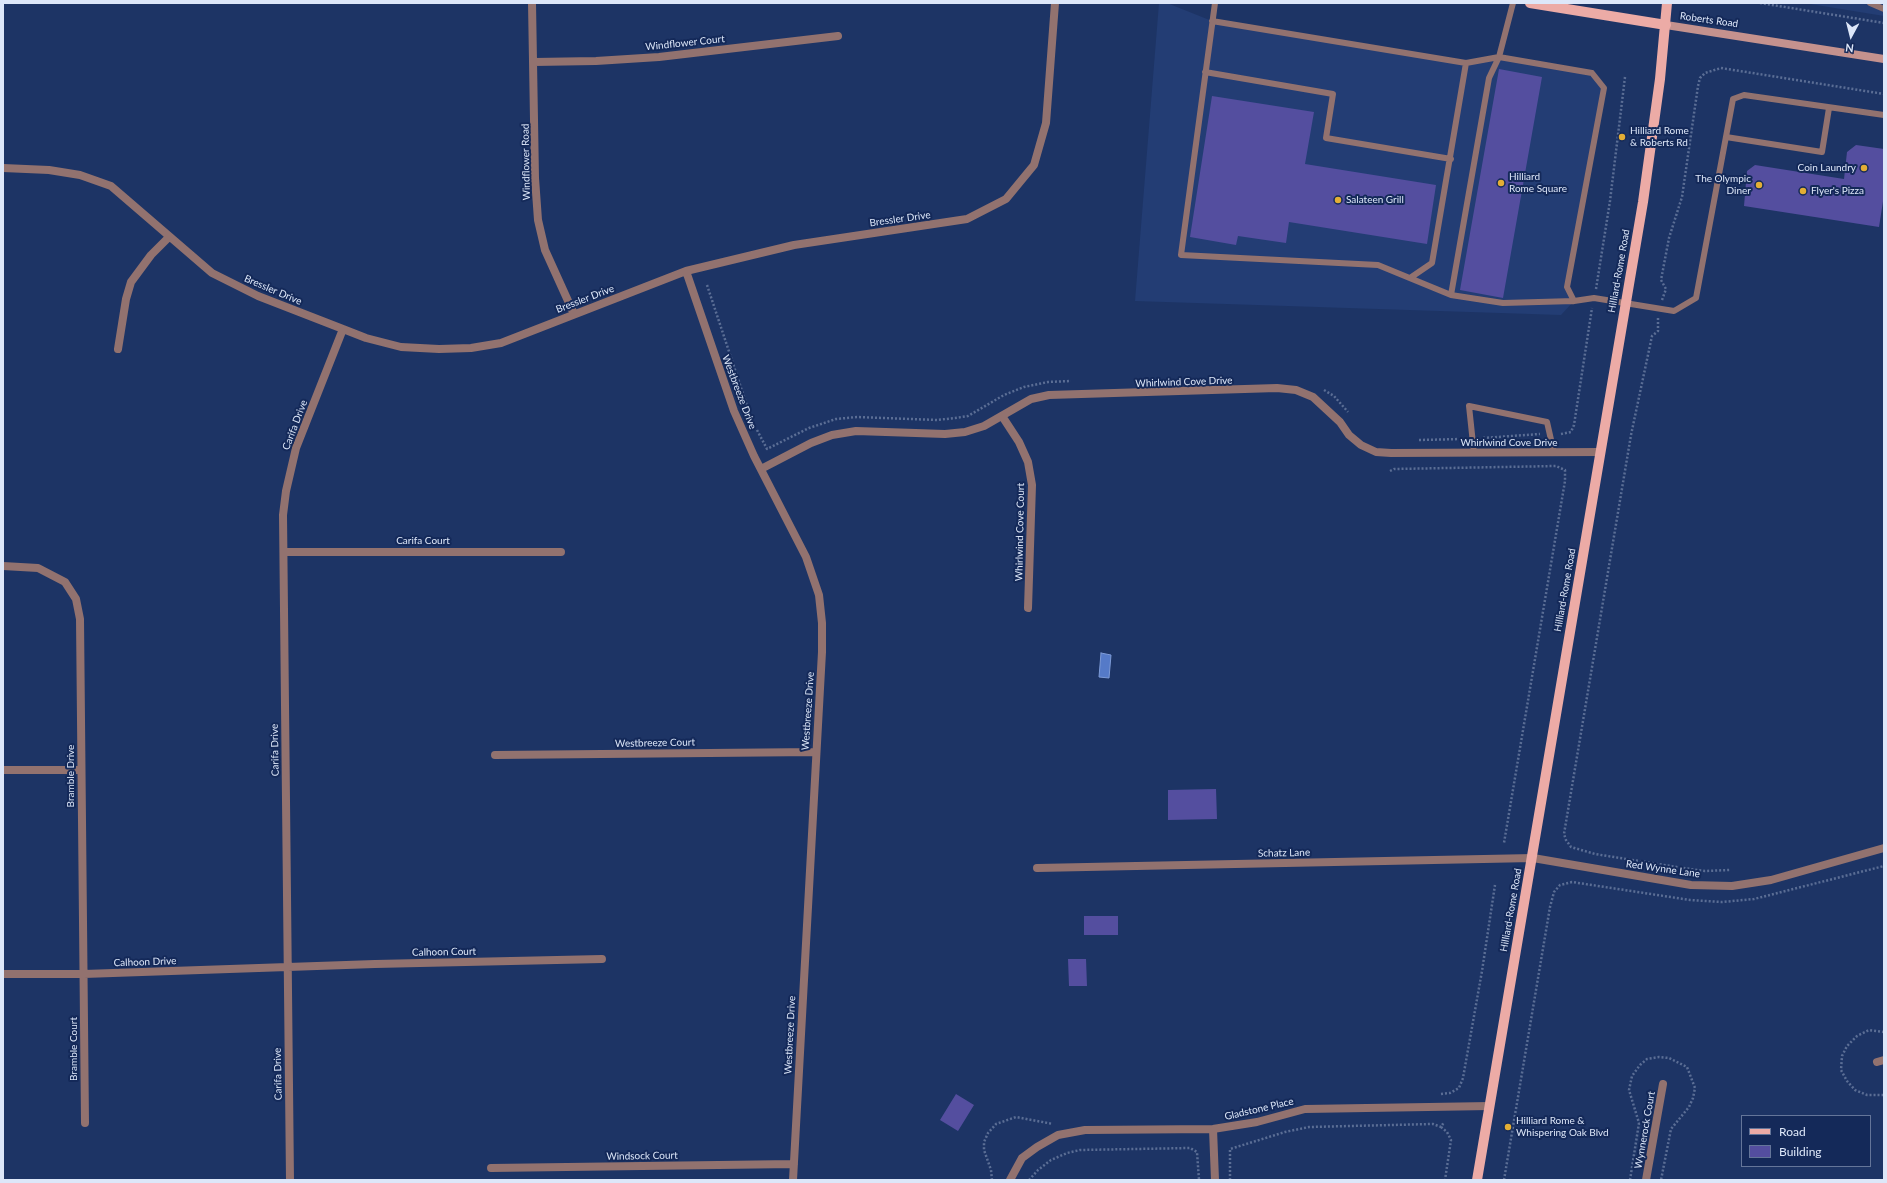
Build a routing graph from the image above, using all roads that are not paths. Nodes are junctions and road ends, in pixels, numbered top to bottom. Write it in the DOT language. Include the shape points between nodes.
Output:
graph roads {
  1 [pos="532,3"];
  2 [pos="1055,3"];
  3 [pos="1215,3"];
  4 [pos="1513,3"];
  5 [pos="1530,3"];
  6 [pos="1667,3"];
  7 [pos="1870,3"];
  8 [pos="1884,9"];
  9 [pos="1212,21"];
  10 [pos="1666,25"];
  11 [pos="838,36"];
  12 [pos="1499,56"];
  13 [pos="1884,59"];
  14 [pos="534,62"];
  15 [pos="1466,63"];
  16 [pos="1205,72"];
  17 [pos="1829,108"];
  18 [pos="1884,115"];
  19 [pos="1726,136"];
  20 [pos="1451,159"];
  21 [pos="3,168"];
  22 [pos="170,237"];
  23 [pos="686,271"];
  24 [pos="1410,278"];
  25 [pos="1451,295"];
  26 [pos="1574,301"];
  27 [pos="1626,304"];
  28 [pos="574,314"];
  29 [pos="343,329"];
  30 [pos="118,349"];
  31 [pos="1002,416"];
  32 [pos="1554,452"];
  33 [pos="1601,452"];
  34 [pos="1474,453"];
  35 [pos="761,469"];
  36 [pos="284,552"];
  37 [pos="562,552"];
  38 [pos="3,566"];
  39 [pos="1028,608"];
  40 [pos="816,752"];
  41 [pos="495,755"];
  42 [pos="3,770"];
  43 [pos="81,770"];
  44 [pos="1884,848"];
  45 [pos="1532,858"];
  46 [pos="1037,868"];
  47 [pos="602,959"];
  48 [pos="287,967"];
  49 [pos="3,974"];
  50 [pos="84,974"];
  51 [pos="1663,1084"];
  52 [pos="1490,1106"];
  53 [pos="85,1123"];
  54 [pos="1213,1130"];
  55 [pos="794,1164"];
  56 [pos="491,1168"];
  57 [pos="290,1180"];
  58 [pos="793,1180"];
  59 [pos="1010,1180"];
  60 [pos="1215,1180"];
  61 [pos="1477,1180"];
  62 [pos="1646,1180"];
  1 -- 14 [label="street, Windflower Road"];
  2 -- 23 [label="street, Bressler Drive" via="1046,123 1034,165 1006,199 967,220 794,245"];
  3 -- 9 [label="lane"];
  4 -- 12 [label="lane"];
  5 -- 10 [label="main road, Roberts Road"];
  6 -- 10 [label="main road, Hilliard-Rome Road"];
  7 -- 8 [label="lane"];
  9 -- 15 [label="lane"];
  9 -- 16 [label="lane"];
  10 -- 13 [label="main road, Roberts Road"];
  10 -- 27 [label="main road, Hilliard-Rome Road" via="1643,202"];
  11 -- 14 [label="street, Windflower Court" via="659,57"];
  12 -- 15 [label="lane"];
  12 -- 25 [label="lane" via="1489,78"];
  12 -- 26 [label="lane" via="1592,73 1604,88 1567,287"];
  14 -- 28 [label="street, Windflower Road" via="538,220 545,250"];
  15 -- 20 [label="lane"];
  16 -- 20 [label="lane" via="1333,94 1326,138"];
  16 -- 24 [label="lane" via="1180,255 1378,265"];
  17 -- 18 [label="lane"];
  17 -- 19 [label="lane" via="1744,95 1733,99"];
  17 -- 19 [label="lane" via="1822,152"];
  19 -- 27 [label="lane" via="1696,298 1674,311"];
  20 -- 24 [label="lane" via="1432,263"];
  21 -- 22 [label="street, Bressler Drive" via="49,170 80,175 110,186"];
  22 -- 29 [label="street, Bressler Drive" via="212,273 258,296"];
  22 -- 30 [label="street" via="151,255 131,282"];
  23 -- 28 [label="street, Bressler Drive"];
  23 -- 35 [label="street, Westbreeze Drive" via="734,411"];
  24 -- 25 [label="lane"];
  25 -- 26 [label="lane" via="1503,303"];
  26 -- 27 [label="lane" via="1594,298"];
  27 -- 33 [label="main road, Hilliard-Rome Road"];
  28 -- 29 [label="street, Bressler Drive" via="501,343 471,348 439,350 401,347"];
  29 -- 36 [label="street, Carifa Drive" via="290,468 284,515"];
  31 -- 34 [label="street, Whirlwind Cove Drive" via="1030,399 1049,395 1277,388 1296,390 1313,398 1340,422 1349,435 1361,445 1376,452"];
  31 -- 35 [label="street, Whirlwind Cove Drive" via="984,426 965,432 945,434 856,431 832,435"];
  31 -- 39 [label="street, Whirlwind Cove Court" via="1019,442 1028,462 1032,485"];
  32 -- 33 [label="street, Whirlwind Cove Drive"];
  32 -- 34 [label="street, Whirlwind Cove Drive"];
  32 -- 34 [label="lane" via="1547,422 1469,406"];
  33 -- 45 [label="main road, Hilliard-Rome Road"];
  35 -- 40 [label="street, Westbreeze Drive" via="806,557 819,596 822,652"];
  36 -- 37 [label="street, Carifa Court"];
  36 -- 48 [label="street, Carifa Drive"];
  38 -- 43 [label="street, Bramble Drive" via="38,568 65,582 76,599 80,619"];
  40 -- 41 [label="street, Westbreeze Court"];
  40 -- 55 [label="street, Westbreeze Drive"];
  42 -- 43 [label="street"];
  43 -- 50 [label="street, Bramble Drive"];
  44 -- 45 [label="street, Red Wynne Lane" via="1771,880 1732,886 1691,885"];
  45 -- 46 [label="street, Schatz Lane"];
  45 -- 52 [label="main road, Hilliard-Rome Road"];
  47 -- 48 [label="street, Calhoon Court"];
  48 -- 50 [label="street, Calhoon Drive"];
  48 -- 57 [label="street, Carifa Drive"];
  49 -- 50 [label="street, Calhoon Drive"];
  50 -- 53 [label="street, Bramble Court"];
  51 -- 62 [label="street, Wynnerock Court"];
  52 -- 54 [label="street, Gladstone Place" via="1305,1109"];
  52 -- 61 [label="main road, Hilliard-Rome Road"];
  54 -- 59 [label="street, Gladstone Place" via="1085,1130 1058,1135 1022,1158"];
  54 -- 60 [label="street"];
  55 -- 56 [label="street, Windsock Court"];
  55 -- 58 [label="street, Westbreeze Drive"];
}
